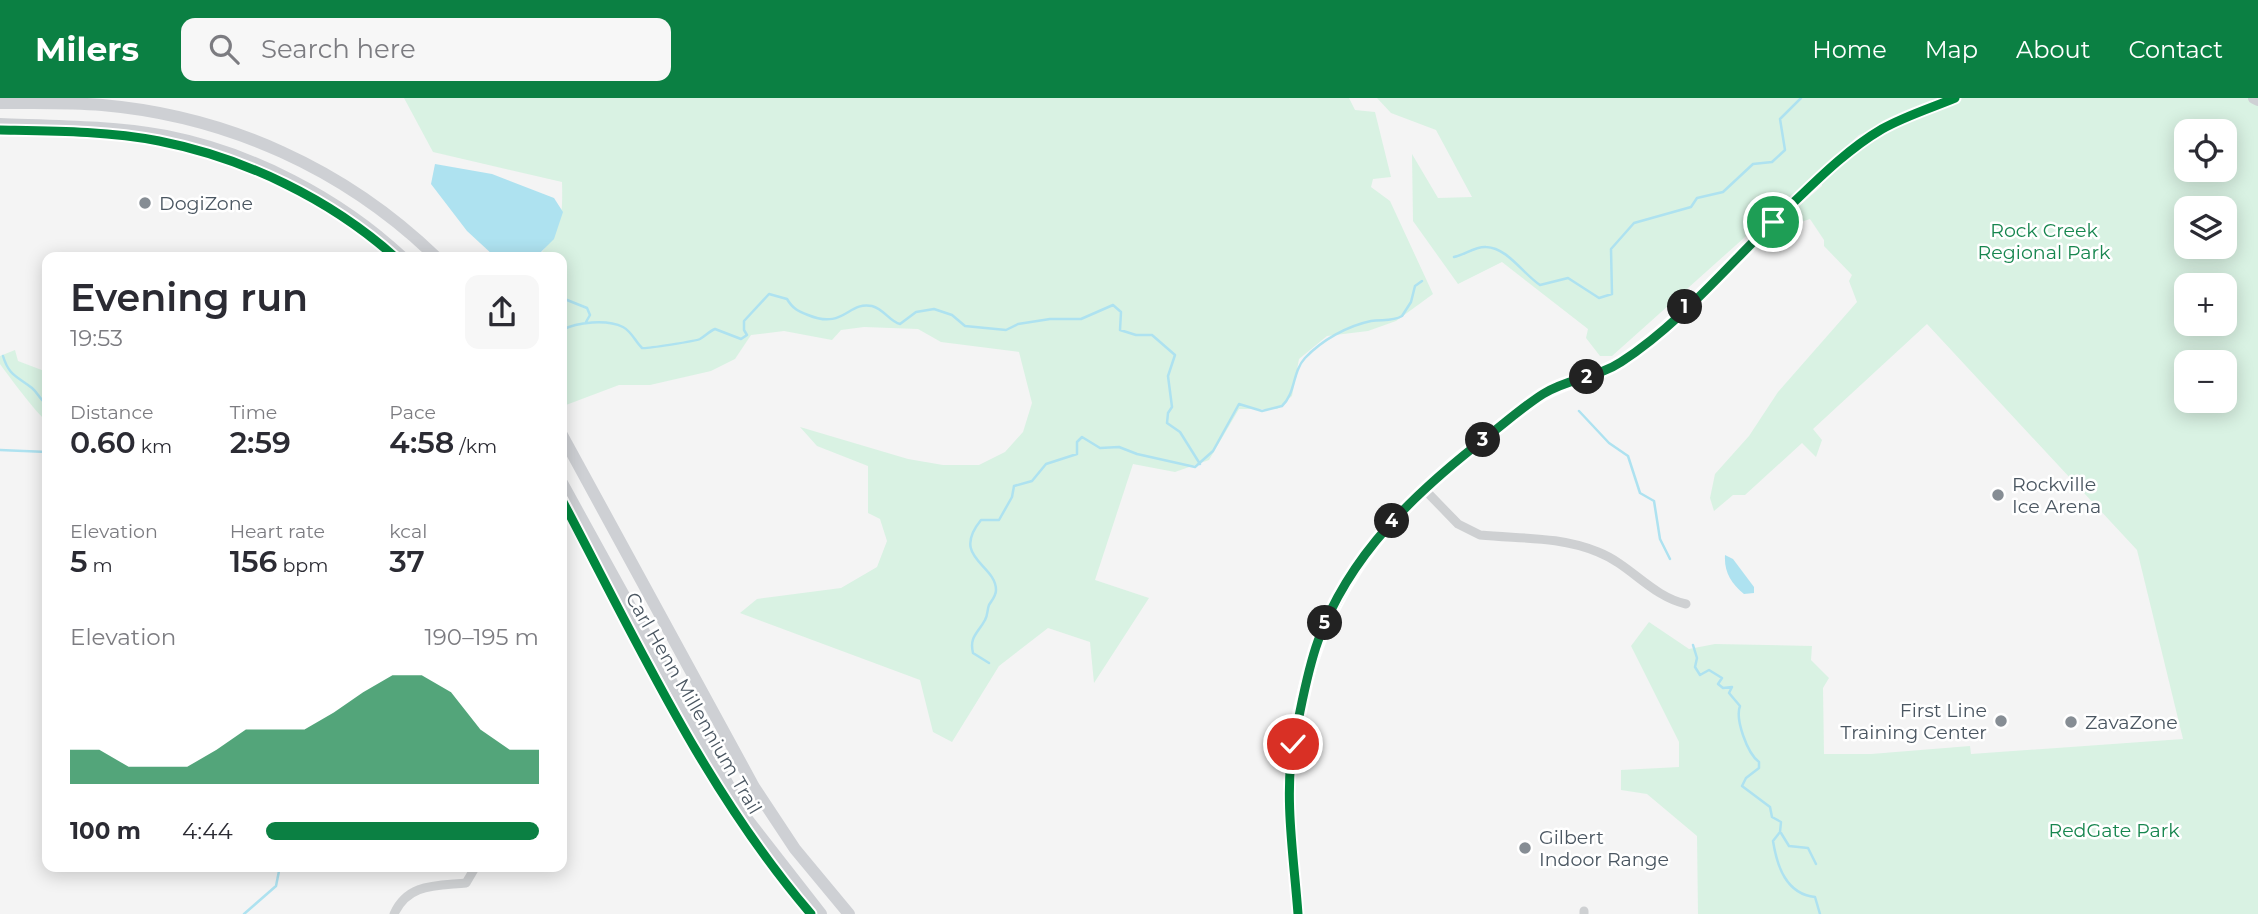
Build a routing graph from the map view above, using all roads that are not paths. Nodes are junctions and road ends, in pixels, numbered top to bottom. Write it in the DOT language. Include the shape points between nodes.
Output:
graph roads {
  1 [pos="1955,98"];
  2 [pos="0,103"];
  3 [pos="0,124"];
  4 [pos="371,201"];
  5 [pos="358,220"];
  6 [pos="396,252"];
  7 [pos="430,252"];
  8 [pos="567,444"];
  9 [pos="1424,489"];
  10 [pos="567,492"];
  11 [pos="1685,604"];
  12 [pos="472,872"];
  13 [pos="394,914"];
  14 [pos="821,914"];
  15 [pos="849,914"];
  16 [pos="1297,914"];
  1 -- 9 [label="main road" via="1867,139 1813,183 1659,333 1604,371 1544,393"];
  2 -- 4 [label="main road" via="102,105 173,116 242,134"];
  3 -- 5 [label="main road" via="100,128 167,137 282,177"];
  4 -- 5 [label="main road"];
  4 -- 7 [label="main road"];
  5 -- 6 [label="main road"];
  8 -- 15 [label="main road" via="754,787 795,849"];
  9 -- 11 [label="street" via="1470,531 1554,539 1598,552 1667,600"];
  9 -- 16 [label="main road" via="1374,542 1345,584 1317,643 1293,744 1290,780"];
  10 -- 14 [label="main road" via="747,819"];
  12 -- 13 [label="street" via="466,883 419,887 404,897"];
}
